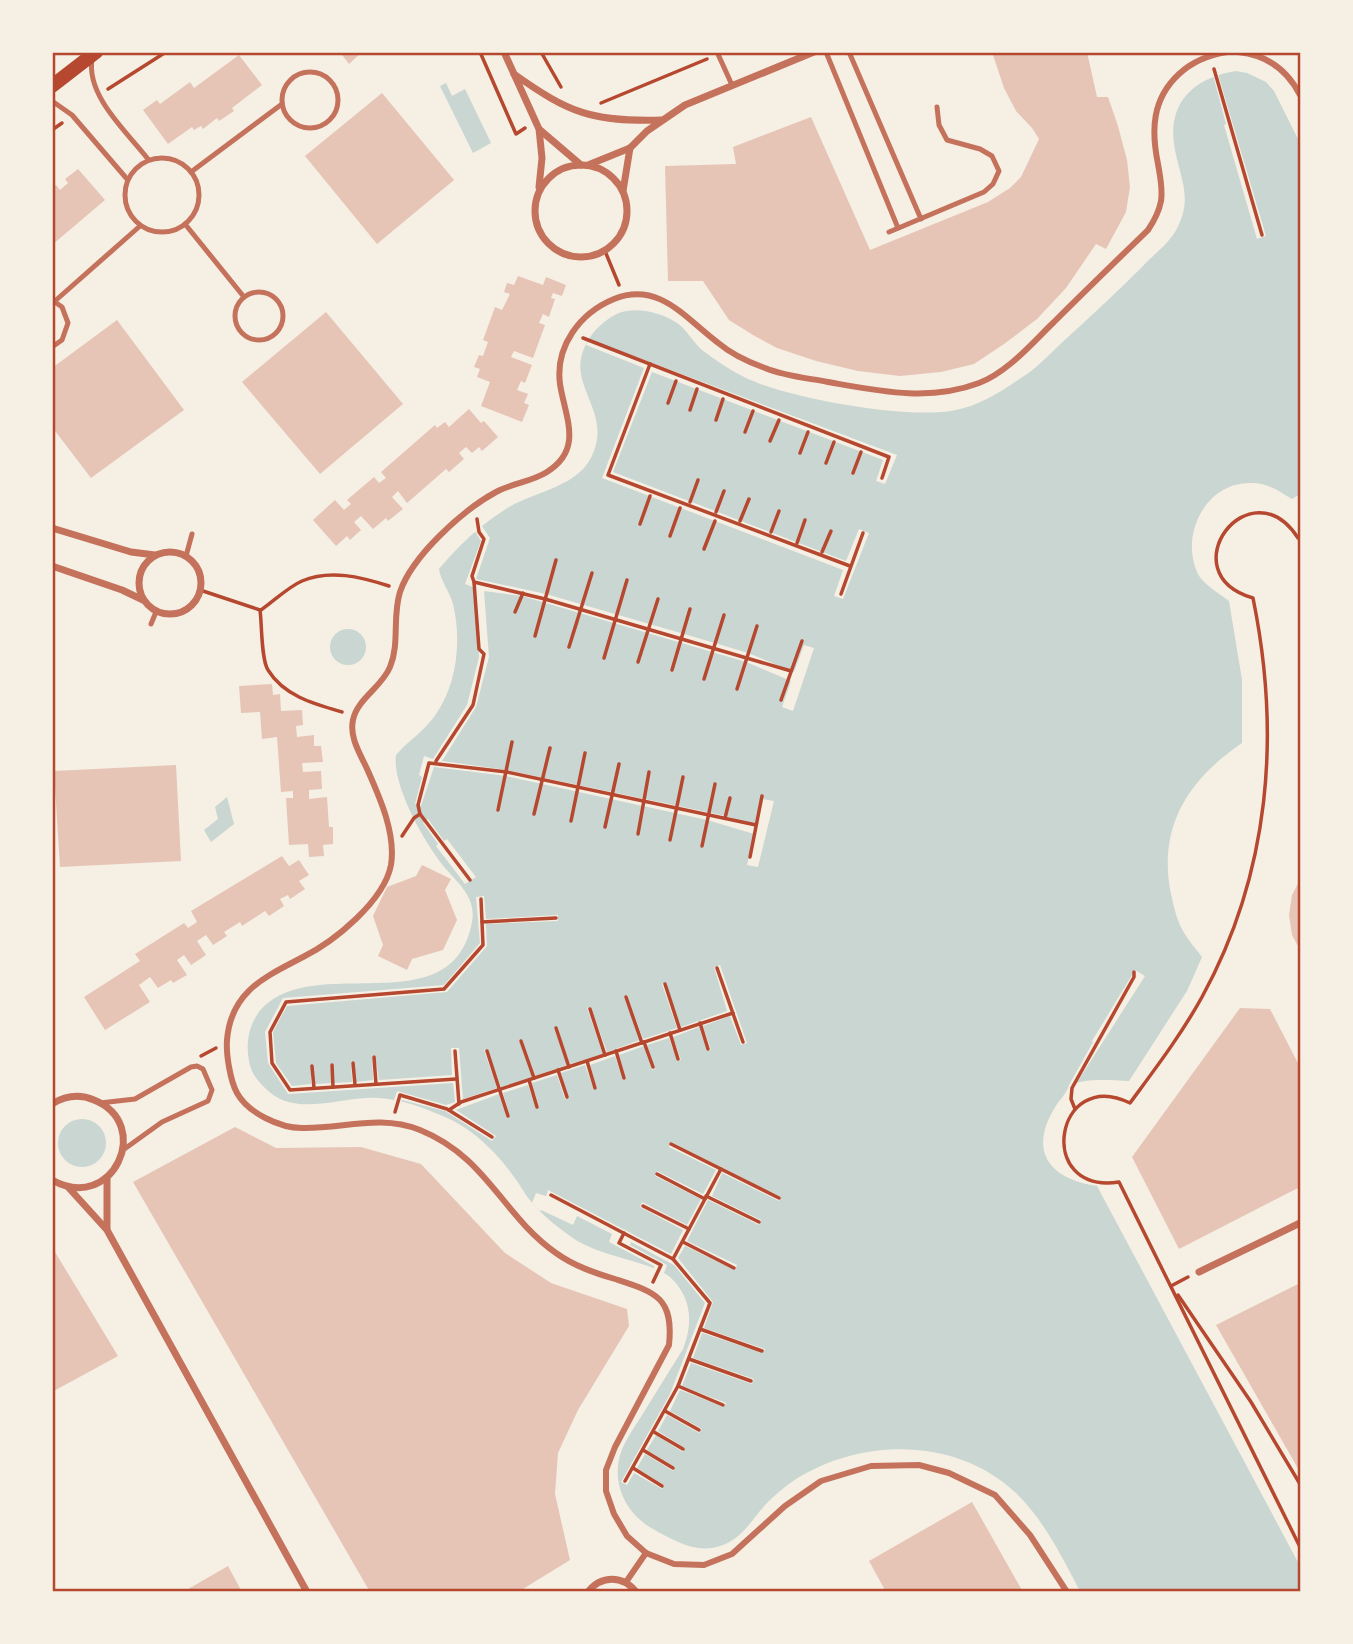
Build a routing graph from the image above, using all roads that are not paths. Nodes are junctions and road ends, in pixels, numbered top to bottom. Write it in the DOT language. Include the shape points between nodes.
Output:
graph roads {
  1 [pos="504,52"];
  2 [pos="814,52"];
  3 [pos="826,52"];
  4 [pos="849,52"];
  5 [pos="1194,52"];
  6 [pos="1227,52"];
  7 [pos="1238,52"];
  8 [pos="717,53"];
  9 [pos="95,54"];
  10 [pos="1199,60"];
  11 [pos="514,74"];
  12 [pos="732,85"];
  13 [pos="52,86"];
  14 [pos="1300,96"];
  15 [pos="52,101"];
  16 [pos="282,104"];
  17 [pos="937,107"];
  18 [pos="661,120"];
  19 [pos="539,129"];
  20 [pos="630,148"];
  21 [pos="148,159"];
  22 [pos="584,165"];
  23 [pos="191,172"];
  24 [pos="127,179"];
  25 [pos="623,191"];
  26 [pos="538,195"];
  27 [pos="921,219"];
  28 [pos="185,224"];
  29 [pos="140,226"];
  30 [pos="898,228"];
  31 [pos="888,232"];
  32 [pos="244,297"];
  33 [pos="54,301"];
  34 [pos="52,347"];
  35 [pos="52,528"];
  36 [pos="192,534"];
  37 [pos="156,555"];
  38 [pos="186,556"];
  39 [pos="52,566"];
  40 [pos="143,600"];
  41 [pos="156,612"];
  42 [pos="151,624"];
  43 [pos="100,1102"];
  44 [pos="52,1104"];
  45 [pos="123,1150"];
  46 [pos="107,1177"];
  47 [pos="52,1180"];
  48 [pos="66,1187"];
  49 [pos="52,1189"];
  50 [pos="1300,1223"];
  51 [pos="107,1230"];
  52 [pos="1199,1272"];
  53 [pos="646,1553"];
  54 [pos="626,1582"];
  55 [pos="307,1591"];
  56 [pos="588,1591"];
  57 [pos="636,1591"];
  58 [pos="1067,1591"];
  1 -- 11 [label="street"];
  2 -- 12 [label="street"];
  3 -- 30 [label="lane"];
  4 -- 27 [label="lane"];
  5 -- 10 [label="street"];
  6 -- 10 [label="street"];
  7 -- 14 [label="street" via="1270,61 1285,72"];
  8 -- 12 [label="lane"];
  9 -- 13 [label="main road"];
  9 -- 21 [label="lane" via="92,76 99,96"];
  10 -- 53 [label="street" via="1169,83 1158,103 1153,124 1161,183 1157,216 1015,360 981,382 910,395 769,370 721,346 678,308 652,295 623,295 582,319 571,332 560,368 570,437 564,456 553,469 492,494 416,560 401,589 390,668 354,715 355,744 392,841 383,888 309,955 273,971 248,990 232,1016 227,1044 237,1093 251,1108 284,1126 392,1124 415,1128 450,1144 479,1169 524,1225 553,1251 589,1271 649,1291 660,1300 668,1314 668,1345 606,1470 606,1492 614,1514 627,1536"];
  11 -- 18 [label="street" via="581,113 624,121"];
  11 -- 19 [label="street"];
  12 -- 18 [label="street"];
  15 -- 24 [label="lane" via="72,115"];
  16 -- 16 [label="lane" via="290,120 314,128 334,113 337,96 322,75 305,73 290,80"];
  16 -- 23 [label="lane"];
  17 -- 27 [label="lane" via="947,140 980,149 992,156 999,170 984,192"];
  18 -- 20 [label="street"];
  19 -- 22 [label="street"];
  19 -- 26 [label="street"];
  20 -- 22 [label="street"];
  20 -- 25 [label="street"];
  21 -- 23 [label="lane" via="172,158"];
  21 -- 24 [label="lane"];
  22 -- 25 [label="street" via="602,170"];
  22 -- 26 [label="street" via="555,173"];
  23 -- 28 [label="lane" via="199,193 193,216"];
  24 -- 29 [label="lane" via="126,207"];
  25 -- 26 [label="street" via="627,218 616,242 605,251 578,257 551,247 542,236 536,223"];
  27 -- 30 [label="lane"];
  28 -- 29 [label="lane" via="163,232"];
  28 -- 32 [label="lane"];
  29 -- 33 [label="lane"];
  30 -- 31 [label="lane"];
  32 -- 32 [label="lane" via="234,318 240,332 262,341 276,333 283,319 279,303 267,293"];
  33 -- 34 [label="lane" via="62,307 68,323 62,340"];
  35 -- 37 [label="street"];
  36 -- 38 [label="lane"];
  37 -- 38 [label="street"];
  37 -- 40 [label="street" via="138,580"];
  38 -- 41 [label="street" via="201,577 196,600 178,613"];
  39 -- 40 [label="street"];
  40 -- 41 [label="street"];
  41 -- 42 [label="lane"];
  43 -- 44 [label="street" via="79,1096"];
  43 -- 45 [label="street" via="122,1128"];
  43 -- 45 [label="lane" via="135,1099 194,1066 203,1069 211,1087 208,1101 155,1126"];
  45 -- 46 [label="street"];
  46 -- 48 [label="street" via="85,1188"];
  46 -- 51 [label="street"];
  47 -- 48 [label="street"];
  48 -- 49 [label="street"];
  48 -- 51 [label="street"];
  50 -- 52 [label="street"];
  51 -- 55 [label="street"];
  53 -- 54 [label="street"];
  53 -- 58 [label="street" via="674,1564 704,1564 732,1554 821,1482 871,1466 919,1465 949,1473 995,1495 1030,1535"];
  54 -- 56 [label="street" via="607,1579"];
  54 -- 57 [label="street"];
}
